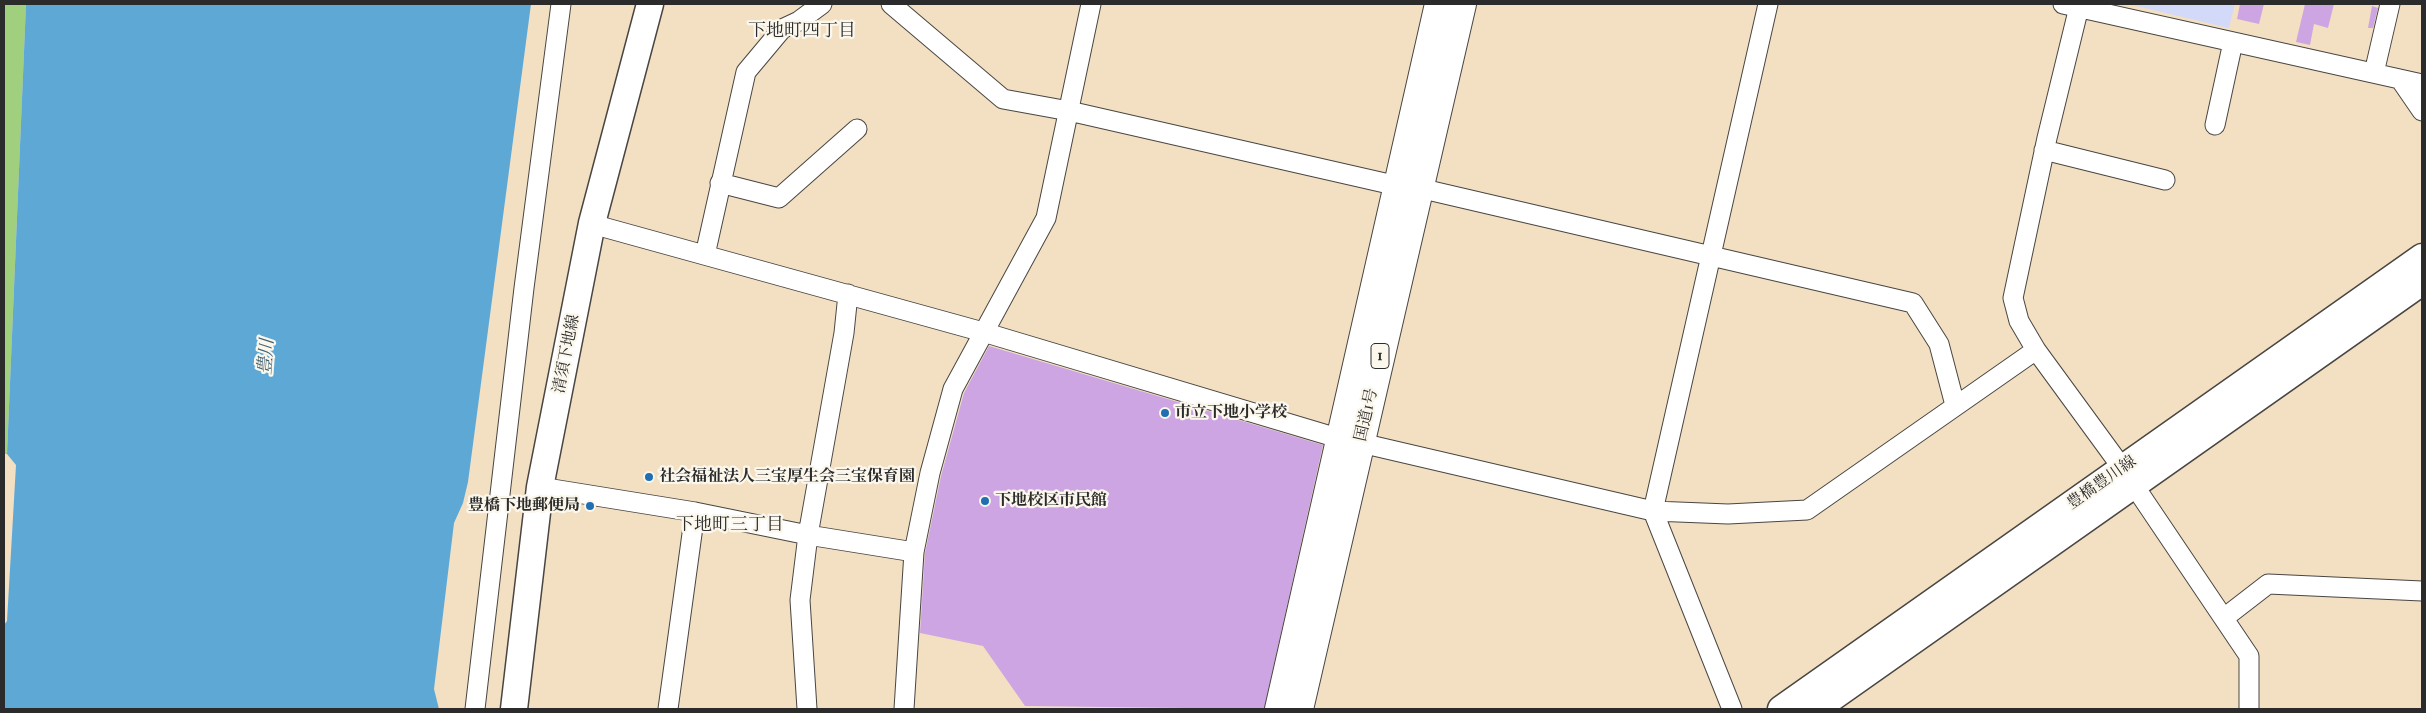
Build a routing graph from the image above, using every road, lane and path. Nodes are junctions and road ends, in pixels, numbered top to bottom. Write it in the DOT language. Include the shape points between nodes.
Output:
graph roads {
  1 [pos="561,4"];
  2 [pos="650,4"];
  3 [pos="822,4"];
  4 [pos="891,4"];
  5 [pos="1092,4"];
  6 [pos="1439,4"];
  7 [pos="1462,4"];
  8 [pos="1768,4"];
  9 [pos="2390,4"];
  10 [pos="2071,5"];
  11 [pos="2233,42"];
  12 [pos="2374,73"];
  13 [pos="2400,79"];
  14 [pos="2422,84"];
  15 [pos="1068,111"];
  16 [pos="2422,111"];
  17 [pos="2215,125"];
  18 [pos="857,129"];
  19 [pos="2044,150"];
  20 [pos="2165,180"];
  21 [pos="720,183"];
  22 [pos="1408,187"];
  23 [pos="592,224"];
  24 [pos="705,255"];
  25 [pos="1711,256"];
  26 [pos="2422,257"];
  27 [pos="2422,282"];
  28 [pos="848,294"];
  29 [pos="983,332"];
  30 [pos="2036,350"];
  31 [pos="1955,405"];
  32 [pos="1351,441"];
  33 [pos="2128,477"];
  34 [pos="540,487"];
  35 [pos="1653,511"];
  36 [pos="695,512"];
  37 [pos="808,535"];
  38 [pos="914,552"];
  39 [pos="2422,591"];
  40 [pos="2224,618"];
  41 [pos="475,709"];
  42 [pos="514,709"];
  43 [pos="668,709"];
  44 [pos="807,709"];
  45 [pos="904,709"];
  46 [pos="1279,709"];
  47 [pos="1299,709"];
  48 [pos="1732,709"];
  49 [pos="1781,709"];
  50 [pos="1816,709"];
  51 [pos="2249,709"];
  1 -- 41 [label="street"];
  2 -- 23 [label="main road, 清須下地線"];
  3 -- 21 [label="street" via="782,29 746,72"];
  4 -- 15 [label="street" via="1002,99"];
  5 -- 15 [label="street"];
  6 -- 22 [label="highway, 国道1号 / 1"];
  7 -- 22 [label="highway, 国道1号 / 1"];
  8 -- 25 [label="street"];
  9 -- 12 [label="street"];
  10 -- 11 [label="street"];
  10 -- 19 [label="street"];
  11 -- 12 [label="street"];
  11 -- 17 [label="street"];
  12 -- 13 [label="street"];
  13 -- 14 [label="street"];
  13 -- 16 [label="street"];
  15 -- 22 [label="street"];
  15 -- 29 [label="street" via="1046,218"];
  18 -- 21 [label="street" via="779,198"];
  19 -- 20 [label="street"];
  19 -- 30 [label="street" via="2013,298 2019,321"];
  21 -- 24 [label="street"];
  22 -- 25 [label="street"];
  22 -- 32 [label="highway, 国道1号 / 1"];
  23 -- 24 [label="street"];
  23 -- 34 [label="main road, 清須下地線"];
  24 -- 28 [label="street"];
  25 -- 31 [label="street" via="1913,303 1939,344"];
  25 -- 35 [label="street"];
  26 -- 33 [label="main road, 豊橋豊川線"];
  27 -- 33 [label="main road, 豊橋豊川線"];
  28 -- 29 [label="street"];
  28 -- 37 [label="street"];
  29 -- 32 [label="street"];
  29 -- 38 [label="street" via="954,389 930,473"];
  30 -- 31 [label="street"];
  30 -- 33 [label="street"];
  31 -- 35 [label="street" via="1807,510 1728,514"];
  32 -- 35 [label="street"];
  32 -- 46 [label="highway, 国道1号 / 1"];
  32 -- 47 [label="highway, 国道1号 / 1"];
  33 -- 40 [label="street"];
  33 -- 49 [label="main road, 豊橋豊川線"];
  33 -- 50 [label="main road, 豊橋豊川線"];
  34 -- 36 [label="street"];
  34 -- 42 [label="main road, 清須下地線"];
  35 -- 48 [label="street"];
  36 -- 37 [label="street"];
  36 -- 43 [label="street"];
  37 -- 38 [label="street"];
  37 -- 44 [label="street" via="800,600"];
  38 -- 45 [label="street"];
  39 -- 40 [label="street" via="2268,584"];
  40 -- 51 [label="street" via="2249,656"];
}
